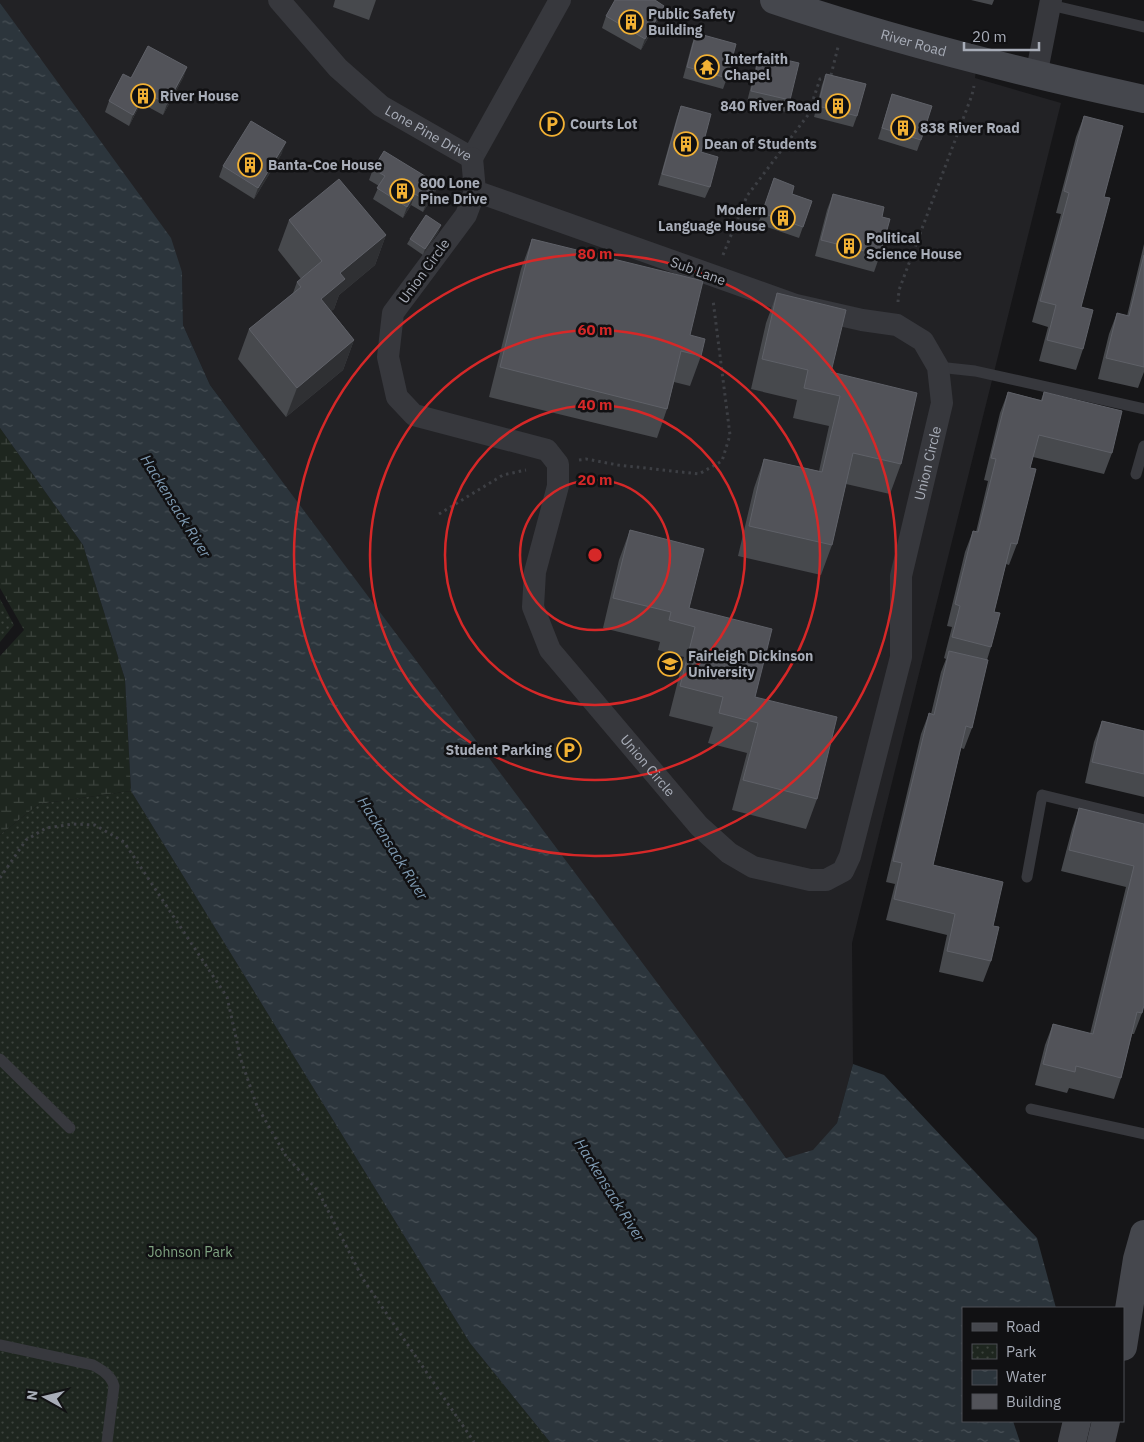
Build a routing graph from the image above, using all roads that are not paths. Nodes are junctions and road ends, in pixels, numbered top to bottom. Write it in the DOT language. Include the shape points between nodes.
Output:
graph roads {
  1 [pos="279,0"];
  2 [pos="560,0"];
  3 [pos="782,1"];
  4 [pos="1051,2"];
  5 [pos="1144,28"];
  6 [pos="1036,76"];
  7 [pos="1144,99"];
  8 [pos="472,158"];
  9 [pos="475,191"];
  10 [pos="922,342"];
  11 [pos="938,367"];
  12 [pos="1144,409"];
  13 [pos="1144,447"];
  14 [pos="1136,474"];
  15 [pos="1144,820"];
  16 [pos="1027,877"];
  17 [pos="0,1060"];
  18 [pos="1031,1109"];
  19 [pos="70,1128"];
  20 [pos="1144,1134"];
  21 [pos="1142,1245"];
  22 [pos="1116,1307"];
  23 [pos="1124,1342"];
  24 [pos="0,1344"];
  25 [pos="1077,1422"];
  26 [pos="1106,1422"];
  27 [pos="107,1442"];
  28 [pos="1072,1442"];
  29 [pos="1101,1442"];
  1 -- 8 [label="street, Lone Pine Drive" via="338,68 382,106"];
  2 -- 8 [label="street, Lone Pine Drive"];
  3 -- 6 [label="main road, River Road" via="936,50"];
  4 -- 5 [label="lane"];
  4 -- 6 [label="street"];
  6 -- 7 [label="main road, River Road"];
  8 -- 9 [label="street, Union Circle"];
  9 -- 10 [label="street, Sub Lane" via="796,305 897,325"];
  9 -- 11 [label="street, Union Circle" via="466,215 393,313 388,357 397,397 414,414 547,450 558,464 558,486 536,572 533,607 550,650 700,826 729,853 753,867 810,880 826,880 843,871 850,856 900,657 901,576 942,403"];
  10 -- 11 [label="street, Union Circle"];
  11 -- 12 [label="lane" via="975,371"];
  13 -- 14 [label="lane"];
  15 -- 16 [label="lane" via="1042,795"];
  17 -- 19 [label="lane"];
  18 -- 20 [label="lane"];
  21 -- 22 [label="main road"];
  21 -- 23 [label="main road"];
  24 -- 27 [label="lane" via="93,1365 105,1372 114,1386"];
  25 -- 28 [label="main road"];
  26 -- 29 [label="main road"];
}
